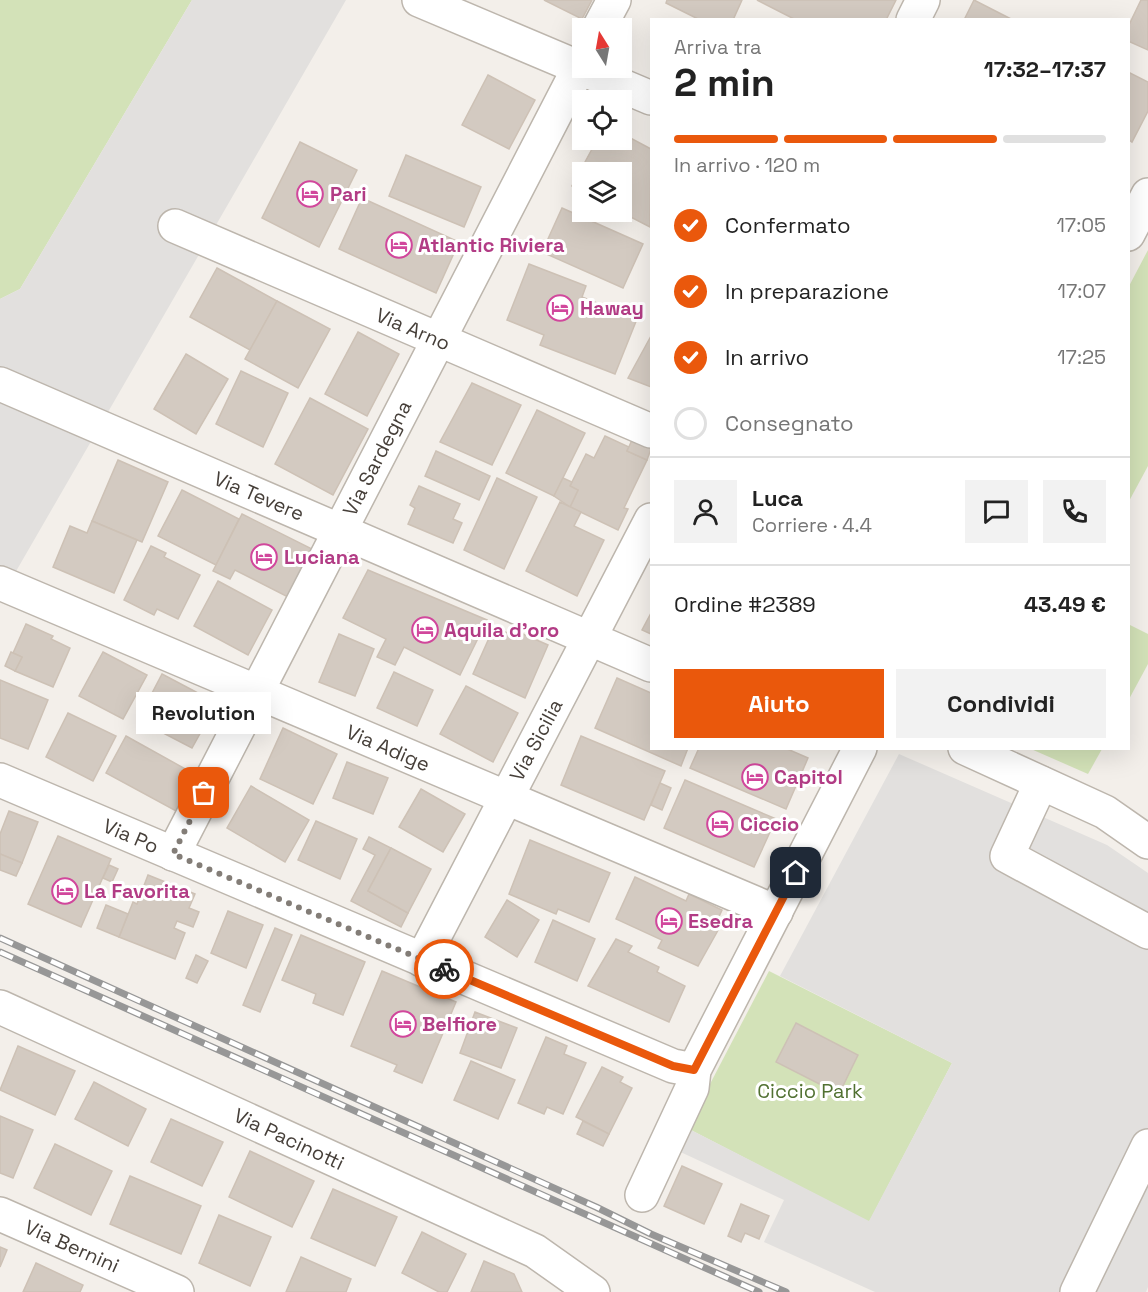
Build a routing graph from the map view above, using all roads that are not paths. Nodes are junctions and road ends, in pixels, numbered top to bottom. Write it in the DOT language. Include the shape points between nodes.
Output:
graph roads {
  1 [pos="419,0"];
  2 [pos="614,0"];
  3 [pos="923,0"];
  4 [pos="605,18"];
  5 [pos="914,18"];
  6 [pos="572,62"];
  7 [pos="573,78"];
  8 [pos="608,78"];
  9 [pos="650,98"];
  10 [pos="1148,195"];
  11 [pos="175,226"];
  12 [pos="1130,230"];
  13 [pos="439,340"];
  14 [pos="0,384"];
  15 [pos="650,430"];
  16 [pos="650,522"];
  17 [pos="340,531"];
  18 [pos="0,583"];
  19 [pos="589,638"];
  20 [pos="650,665"];
  21 [pos="256,693"];
  22 [pos="968,750"];
  23 [pos="853,751"];
  24 [pos="0,780"];
  25 [pos="1041,783"];
  26 [pos="506,797"];
  27 [pos="1105,812"];
  28 [pos="1148,818"];
  29 [pos="1148,842"];
  30 [pos="173,854"];
  31 [pos="776,912"];
  32 [pos="1148,932"];
  33 [pos="422,960"];
  34 [pos="0,1007"];
  35 [pos="694,1070"];
  36 [pos="1148,1146"];
  37 [pos="642,1196"];
  38 [pos="0,1214"];
  39 [pos="579,1288"];
  40 [pos="177,1292"];
  41 [pos="1077,1292"];
  1 -- 6 [label="street"];
  2 -- 4 [label="street"];
  3 -- 5 [label="street"];
  7 -- 13 [label="street, Via Sardegna"];
  8 -- 9 [label="street"];
  10 -- 12 [label="street"];
  11 -- 13 [label="street, Via Arno"];
  13 -- 15 [label="street, Via Arno"];
  13 -- 17 [label="street, Via Sardegna"];
  14 -- 17 [label="street, Via Tevere"];
  16 -- 19 [label="street, Via Sicilia"];
  17 -- 19 [label="street, Via Tevere"];
  17 -- 21 [label="street, Via Sardegna"];
  18 -- 21 [label="street, Via Adige"];
  19 -- 20 [label="street, Via Tevere"];
  19 -- 26 [label="street, Via Sicilia"];
  21 -- 26 [label="street, Via Adige"];
  21 -- 30 [label="street, Via Sardegna"];
  22 -- 25 [label="street"];
  23 -- 31 [label="street"];
  24 -- 30 [label="street, Via Po"];
  25 -- 27 [label="street"];
  25 -- 32 [label="street" via="1007,856"];
  26 -- 31 [label="street, Via Adige"];
  26 -- 33 [label="street, Via Sicilia"];
  27 -- 28 [label="street"];
  27 -- 29 [label="street"];
  30 -- 33 [label="street, Via Po"];
  31 -- 35 [label="street"];
  33 -- 35 [label="street, Via Po" via="673,1066"];
  34 -- 39 [label="street, Via Pacinotti" via="535,1251"];
  35 -- 37 [label="street" via="692,1088"];
  36 -- 41 [label="street"];
  38 -- 40 [label="street, Via Bernini"];
}
